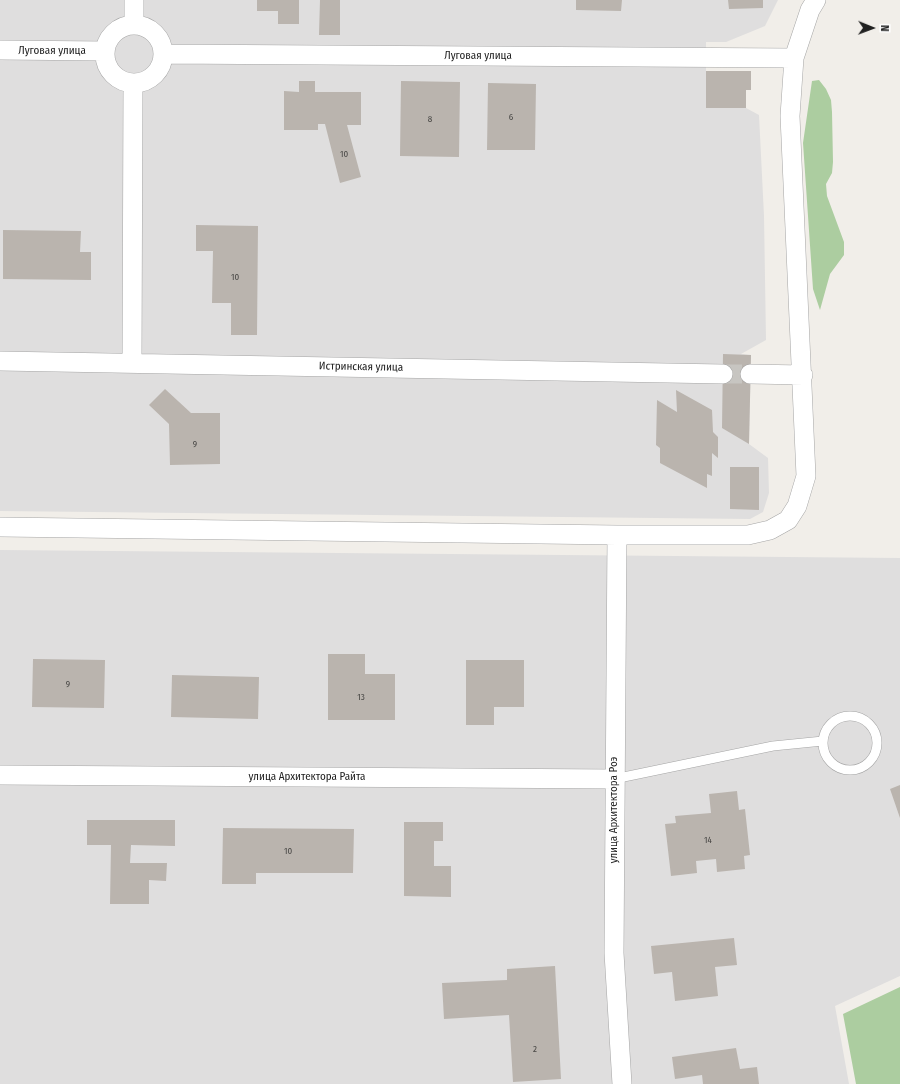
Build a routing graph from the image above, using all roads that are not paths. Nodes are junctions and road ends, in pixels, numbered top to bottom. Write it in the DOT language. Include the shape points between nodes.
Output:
graph roads {
  1 [pos="134,0"];
  2 [pos="816,0"];
  3 [pos="134,25"];
  4 [pos="0,50"];
  5 [pos="104,51"];
  6 [pos="163,54"];
  7 [pos="794,58"];
  8 [pos="133,84"];
  9 [pos="0,361"];
  10 [pos="132,363"];
  11 [pos="723,374"];
  12 [pos="750,374"];
  13 [pos="803,375"];
  14 [pos="0,527"];
  15 [pos="617,535"];
  16 [pos="823,741"];
  17 [pos="0,775"];
  18 [pos="614,779"];
  19 [pos="622,1084"];
  1 -- 3 [label="street"];
  2 -- 7 [label="street" via="810,10"];
  3 -- 5 [label="street" via="120,28 109,37"];
  3 -- 6 [label="street" via="148,29 159,40"];
  4 -- 5 [label="street, Луговая улица"];
  5 -- 8 [label="street" via="107,67 118,79"];
  6 -- 7 [label="street, Луговая улица"];
  6 -- 8 [label="street" via="159,69 148,80"];
  7 -- 13 [label="street" via="790,116"];
  8 -- 10 [label="street"];
  9 -- 10 [label="street, Истринская улица"];
  10 -- 11 [label="street, Истринская улица"];
  12 -- 13 [label="street"];
  13 -- 15 [label="street" via="806,476 797,506 788,520 770,530 748,535"];
  14 -- 15 [label="street"];
  15 -- 18 [label="street, улица Архитектора Роэ"];
  16 -- 16 [label="lane" via="830,725 844,716 856,717 874,729 878,746 871,762 856,770 839,769 826,757"];
  16 -- 18 [label="lane" via="774,746"];
  17 -- 18 [label="street, улица Архитектора Райта"];
  18 -- 19 [label="street, улица Архитектора Роэ" via="614,954"];
}
